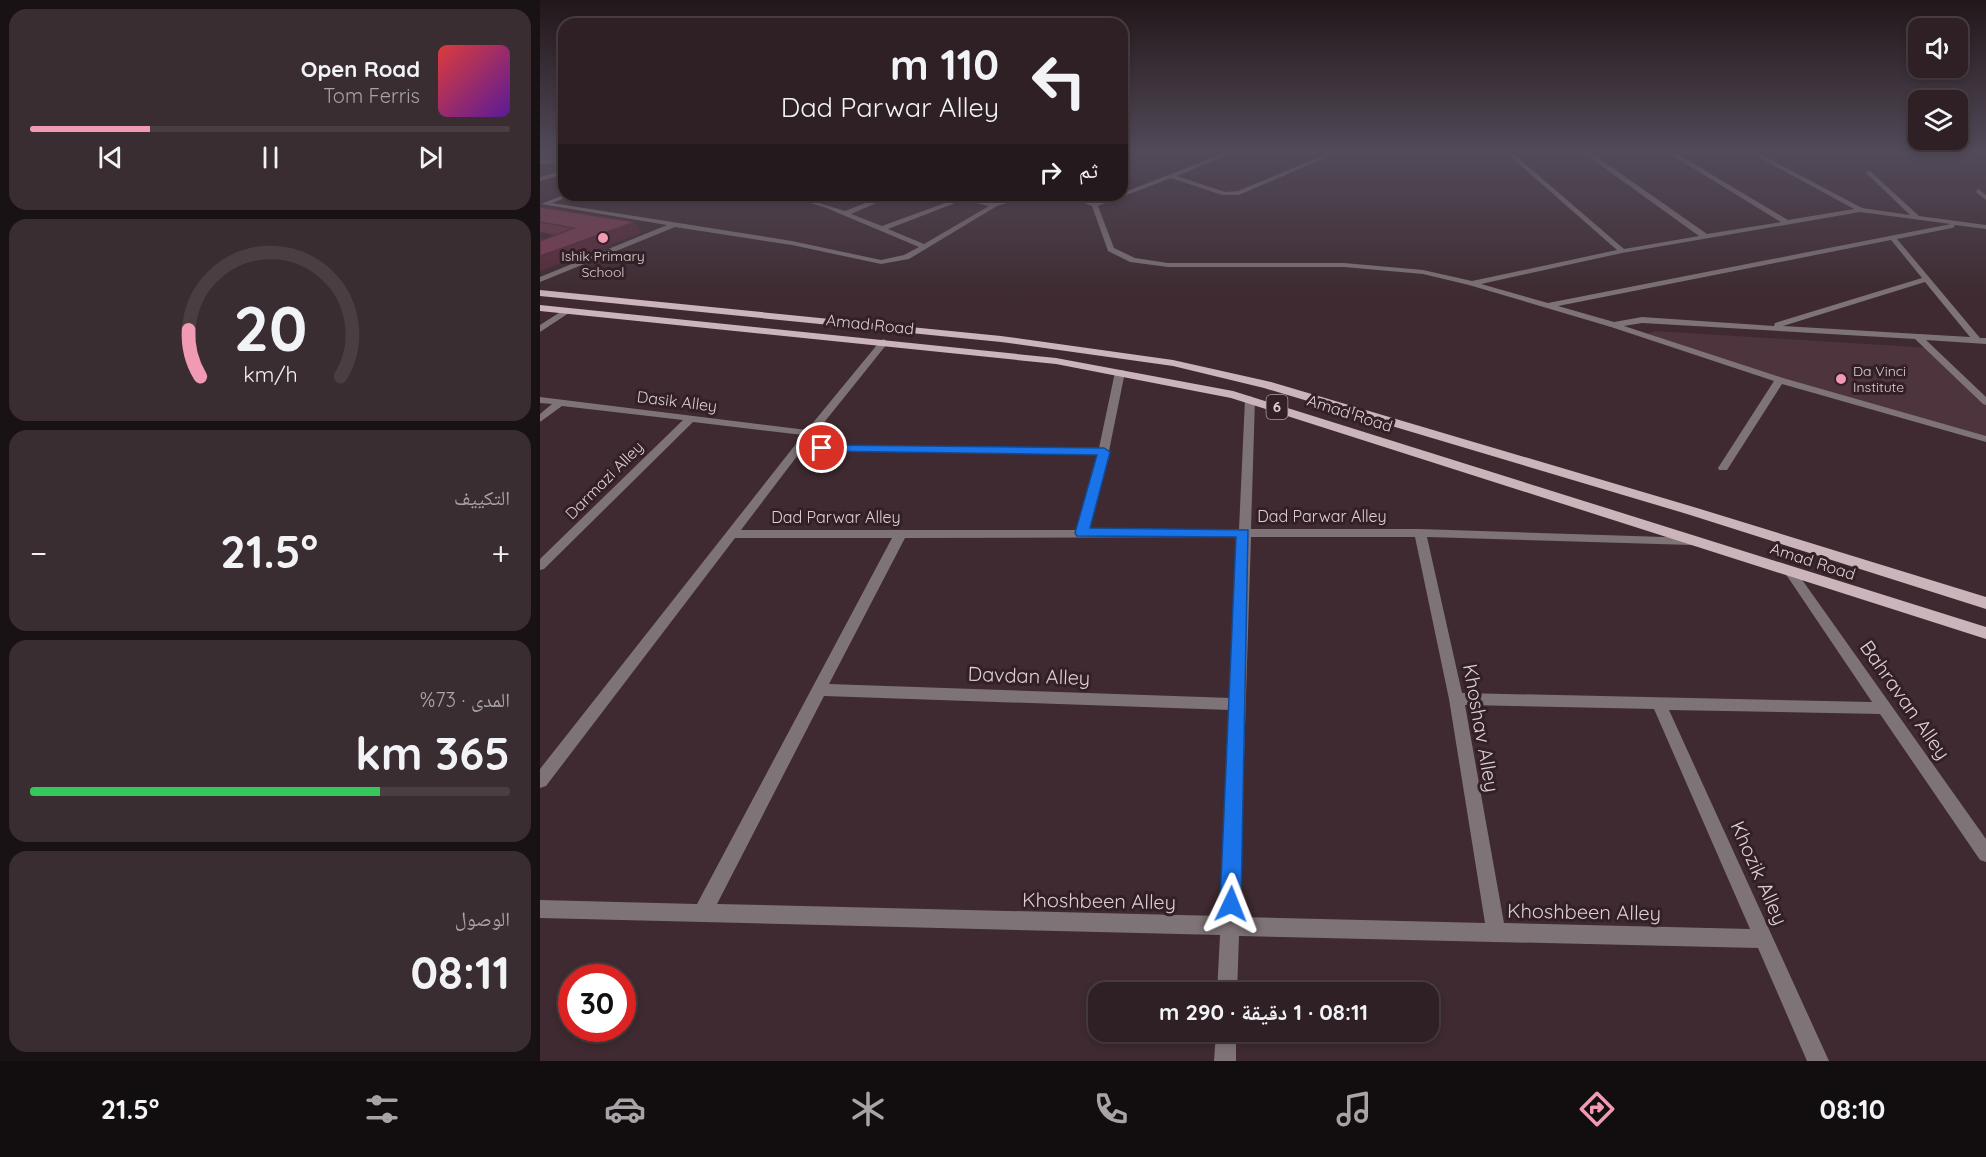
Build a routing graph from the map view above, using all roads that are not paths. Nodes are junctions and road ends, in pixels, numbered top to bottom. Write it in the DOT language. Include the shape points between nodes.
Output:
graph roads {
  1 [pos="804,201"];
  2 [pos="877,201"];
  3 [pos="955,201"];
  4 [pos="977,201"];
  5 [pos="1002,201"];
  6 [pos="1010,201"];
  7 [pos="1083,201"];
  8 [pos="1093,201"];
  9 [pos="1106,201"];
  10 [pos="1564,201"];
  11 [pos="1654,201"];
  12 [pos="1751,201"];
  13 [pos="1842,201"];
  14 [pos="1898,201"];
  15 [pos="542,204"];
  16 [pos="995,205"];
  17 [pos="1095,205"];
  18 [pos="1860,210"];
  19 [pos="844,214"];
  20 [pos="1917,218"];
  21 [pos="1788,223"];
  22 [pos="1962,224"];
  23 [pos="673,226"];
  24 [pos="1974,226"];
  25 [pos="1986,227"];
  26 [pos="881,229"];
  27 [pos="1986,236"];
  28 [pos="1706,237"];
  29 [pos="1893,238"];
  30 [pos="926,246"];
  31 [pos="1622,251"];
  32 [pos="540,279"];
  33 [pos="1927,279"];
  34 [pos="1471,283"];
  35 [pos="540,293"];
  36 [pos="1548,305"];
  37 [pos="681,307"];
  38 [pos="540,308"];
  39 [pos="568,311"];
  40 [pos="724,311"];
  41 [pos="658,320"];
  42 [pos="705,324"];
  43 [pos="1614,325"];
  44 [pos="1769,328"];
  45 [pos="540,329"];
  46 [pos="1918,337"];
  47 [pos="1981,341"];
  48 [pos="884,342"];
  49 [pos="1120,372"];
  50 [pos="1780,380"];
  51 [pos="1250,399"];
  52 [pos="540,400"];
  53 [pos="561,402"];
  54 [pos="1986,402"];
  55 [pos="691,418"];
  56 [pos="540,419"];
  57 [pos="810,433"];
  58 [pos="1986,439"];
  59 [pos="798,448"];
  60 [pos="1104,452"];
  61 [pos="1723,468"];
  62 [pos="1420,532"];
  63 [pos="901,533"];
  64 [pos="1082,533"];
  65 [pos="1244,533"];
  66 [pos="732,534"];
  67 [pos="1695,541"];
  68 [pos="540,566"];
  69 [pos="1789,570"];
  70 [pos="1986,603"];
  71 [pos="1986,633"];
  72 [pos="819,690"];
  73 [pos="1456,699"];
  74 [pos="1659,703"];
  75 [pos="1238,704"];
  76 [pos="1886,708"];
  77 [pos="540,781"];
  78 [pos="1986,854"];
  79 [pos="540,909"];
  80 [pos="702,914"];
  81 [pos="1230,926"];
  82 [pos="1496,933"];
  83 [pos="1764,939"];
  84 [pos="1227,982"];
  85 [pos="1226,1042"];
  86 [pos="1225,1061"];
  87 [pos="1818,1061"];
  1 -- 19 [label="street"];
  2 -- 19 [label="street"];
  3 -- 26 [label="street"];
  4 -- 16 [label="street"];
  5 -- 16 [label="street"];
  6 -- 16 [label="street"];
  7 -- 17 [label="street"];
  8 -- 17 [label="street"];
  9 -- 17 [label="street"];
  10 -- 31 [label="street"];
  11 -- 28 [label="street"];
  12 -- 21 [label="street"];
  13 -- 18 [label="street"];
  14 -- 20 [label="street"];
  15 -- 23 [label="street"];
  16 -- 30 [label="street"];
  17 -- 34 [label="street" via="1111,249 1149,263 1372,266"];
  18 -- 20 [label="street"];
  18 -- 21 [label="street"];
  19 -- 26 [label="street"];
  20 -- 22 [label="street"];
  21 -- 28 [label="street"];
  22 -- 24 [label="street"];
  22 -- 29 [label="street"];
  23 -- 30 [label="street" via="792,243 873,262 898,259"];
  23 -- 32 [label="street"];
  24 -- 25 [label="street"];
  24 -- 27 [label="street"];
  26 -- 30 [label="street"];
  28 -- 31 [label="street"];
  29 -- 33 [label="street"];
  29 -- 36 [label="street"];
  31 -- 34 [label="street"];
  33 -- 44 [label="street"];
  33 -- 47 [label="street"];
  34 -- 36 [label="street"];
  35 -- 37 [label="main road, Amad Road / 6"];
  36 -- 43 [label="street"];
  37 -- 40 [label="main road, Amad Road / 6"];
  37 -- 41 [label="main road"];
  38 -- 39 [label="main road, Amad Road / 6"];
  39 -- 41 [label="main road, Amad Road / 6"];
  39 -- 45 [label="street"];
  40 -- 42 [label="main road"];
  40 -- 70 [label="main road, Amad Road / 6" via="1001,339 1220,373 1680,507"];
  41 -- 42 [label="main road, Amad Road / 6"];
  42 -- 48 [label="main road, Amad Road / 6"];
  43 -- 44 [label="street" via="1642,320"];
  43 -- 50 [label="street"];
  44 -- 46 [label="street"];
  46 -- 47 [label="street"];
  46 -- 54 [label="street"];
  48 -- 49 [label="main road, Amad Road / 6"];
  48 -- 57 [label="street"];
  49 -- 51 [label="main road, Amad Road / 6"];
  49 -- 60 [label="street"];
  50 -- 58 [label="street"];
  50 -- 61 [label="street"];
  51 -- 65 [label="street"];
  51 -- 67 [label="main road, Amad Road / 6"];
  52 -- 53 [label="street, Dasik Alley"];
  53 -- 55 [label="street, Dasik Alley"];
  53 -- 56 [label="street"];
  55 -- 57 [label="street, Dasik Alley"];
  55 -- 68 [label="street, Darmazi Alley"];
  57 -- 59 [label="street"];
  59 -- 60 [label="street"];
  59 -- 66 [label="street"];
  60 -- 64 [label="street"];
  62 -- 65 [label="street, Dad Parwar Alley"];
  62 -- 67 [label="street, Dad Parwar Alley"];
  62 -- 73 [label="street, Khoshav Alley"];
  63 -- 64 [label="street, Dad Parwar Alley"];
  63 -- 66 [label="street, Dad Parwar Alley"];
  63 -- 72 [label="street"];
  64 -- 65 [label="street, Dad Parwar Alley"];
  65 -- 75 [label="street"];
  66 -- 77 [label="street"];
  67 -- 69 [label="main road, Amad Road / 6"];
  69 -- 71 [label="main road, Amad Road / 6"];
  69 -- 76 [label="street, Bahravan Alley"];
  72 -- 75 [label="street, Davdan Alley"];
  72 -- 80 [label="street"];
  73 -- 74 [label="street"];
  73 -- 82 [label="street, Khoshav Alley"];
  74 -- 76 [label="street"];
  74 -- 83 [label="street, Khozik Alley"];
  75 -- 81 [label="street"];
  76 -- 78 [label="street, Bahravan Alley"];
  79 -- 80 [label="street, Khoshbeen Alley"];
  80 -- 81 [label="street, Khoshbeen Alley"];
  81 -- 82 [label="street, Khoshbeen Alley"];
  81 -- 84 [label="street"];
  82 -- 83 [label="street, Khoshbeen Alley"];
  83 -- 87 [label="street, Khozik Alley"];
  85 -- 86 [label="street"];
}
